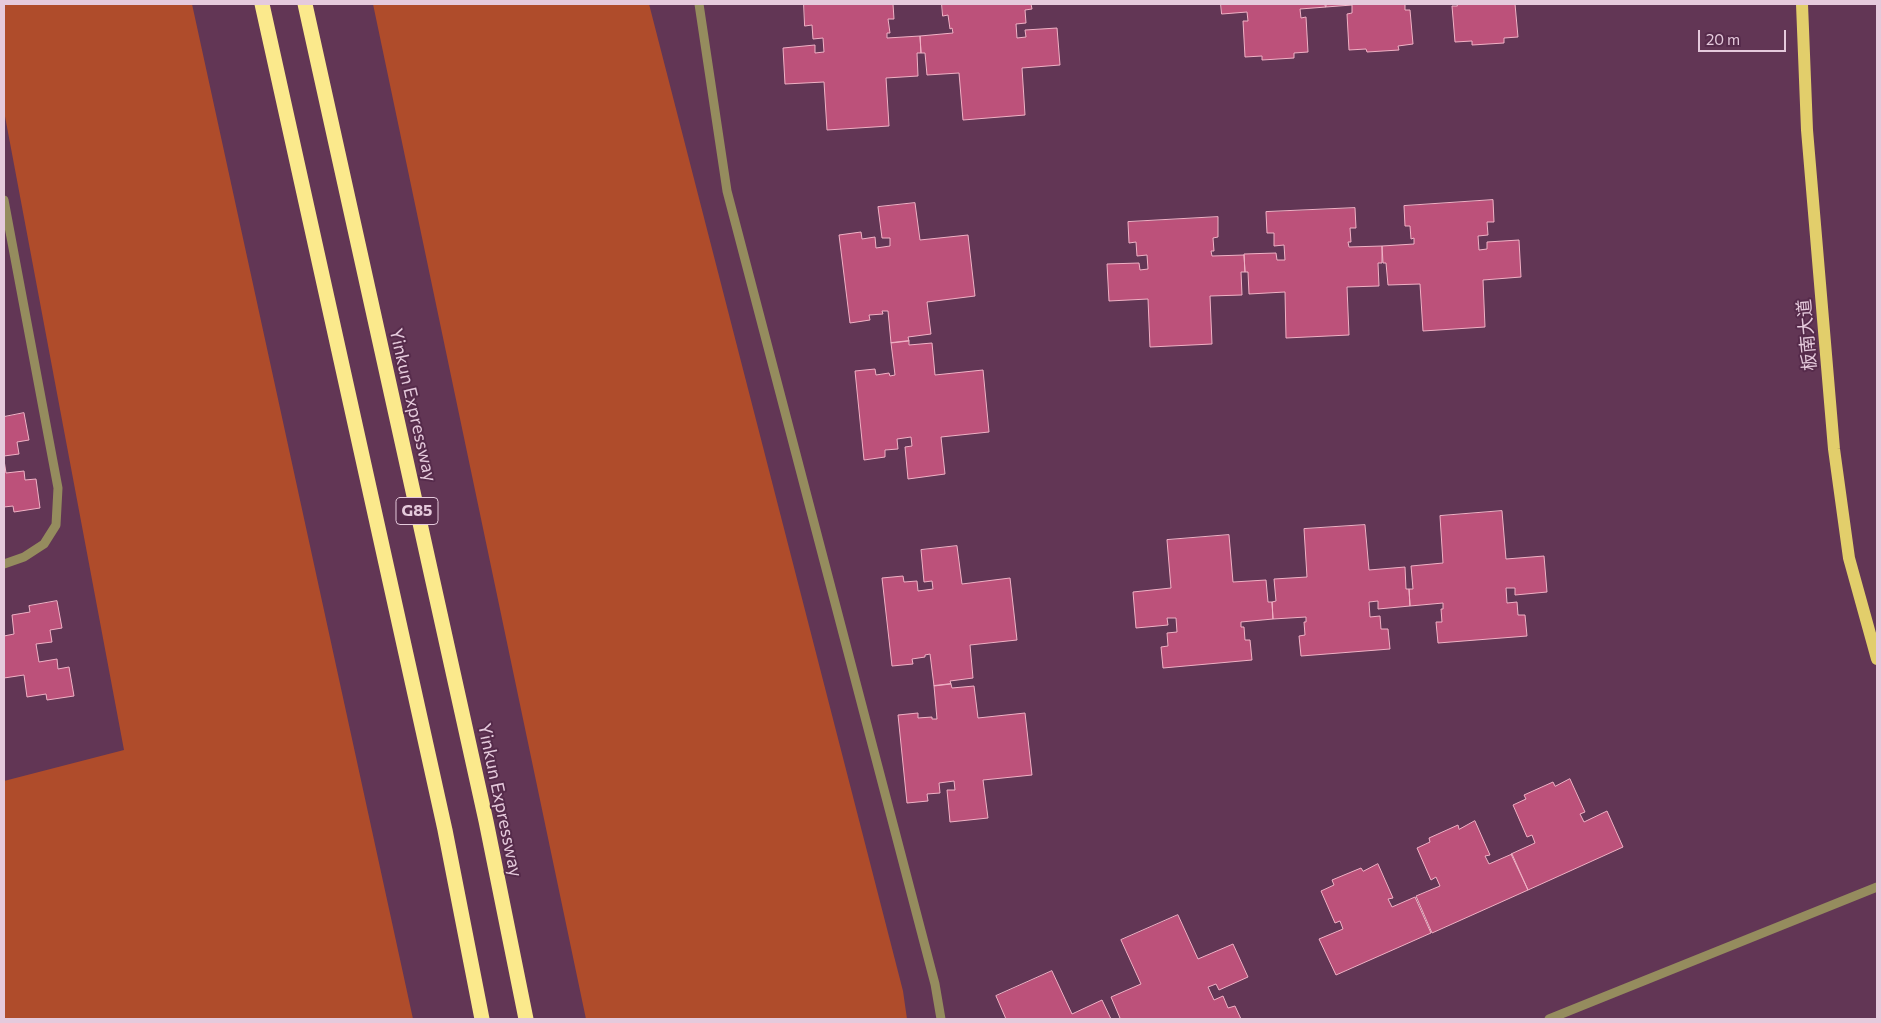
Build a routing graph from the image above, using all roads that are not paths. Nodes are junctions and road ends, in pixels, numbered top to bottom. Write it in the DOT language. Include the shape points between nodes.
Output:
graph roads {
  1 [pos="262,4"];
  2 [pos="304,4"];
  3 [pos="699,4"];
  4 [pos="1802,4"];
  5 [pos="4,200"];
  6 [pos="4,564"];
  7 [pos="1877,659"];
  8 [pos="1877,887"];
  9 [pos="482,1019"];
  10 [pos="526,1019"];
  11 [pos="941,1019"];
  12 [pos="1549,1019"];
  1 -- 9 [label="highway, G85" via="445,830"];
  2 -- 10 [label="highway, Yinkun Expressway / G85" via="480,792"];
  3 -- 11 [label="lane" via="727,191 935,984"];
  4 -- 7 [label="main road, 板南大道" via="1807,130 1834,449 1850,558"];
  5 -- 6 [label="lane" via="58,488 56,525 44,544 24,557"];
  8 -- 12 [label="lane"];
}
